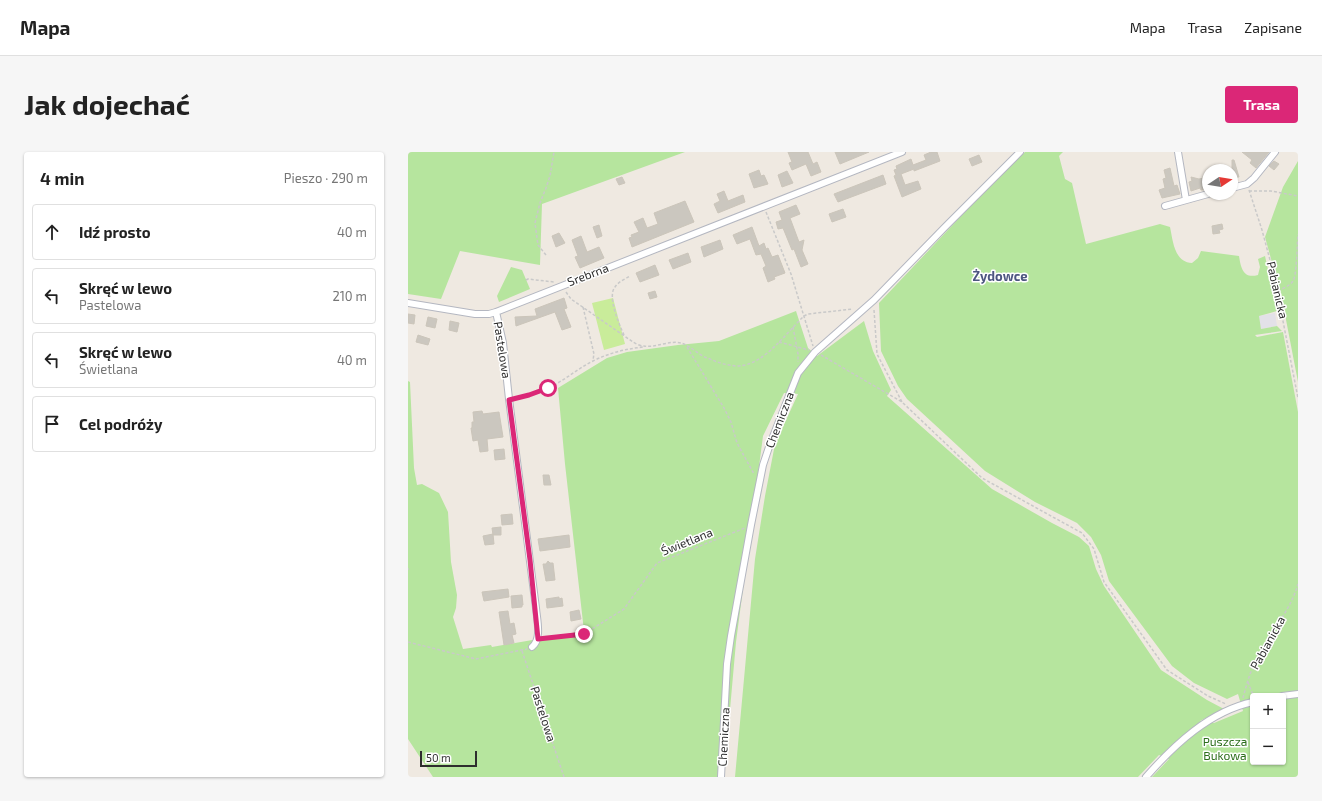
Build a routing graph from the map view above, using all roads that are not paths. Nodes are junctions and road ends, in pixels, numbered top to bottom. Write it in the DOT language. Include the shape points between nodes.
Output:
graph roads {
  1 [pos="902,152"];
  2 [pos="1020,152"];
  3 [pos="1178,152"];
  4 [pos="1275,152"];
  5 [pos="1238,186"];
  6 [pos="1202,196"];
  7 [pos="1186,200"];
  8 [pos="1165,206"];
  9 [pos="408,303"];
  10 [pos="496,312"];
  11 [pos="532,648"];
  12 [pos="1298,694"];
  13 [pos="1286,696"];
  14 [pos="1250,702"];
  15 [pos="722,777"];
  16 [pos="1146,777"];
  1 -- 10 [label="street, Srebrna"];
  2 -- 15 [label="street, Chemiczna" via="874,300 815,352 798,373 763,465 730,636"];
  3 -- 7 [label="street"];
  4 -- 5 [label="street" via="1254,178 1247,184"];
  6 -- 7 [label="street"];
  7 -- 8 [label="street"];
  9 -- 10 [label="street, Srebrna" via="475,314"];
  10 -- 11 [label="street, Pastelowa" via="503,343 530,560 538,639"];
  12 -- 13 [label="street"];
  14 -- 16 [label="street" via="1241,704 1214,718 1187,736"];
}
